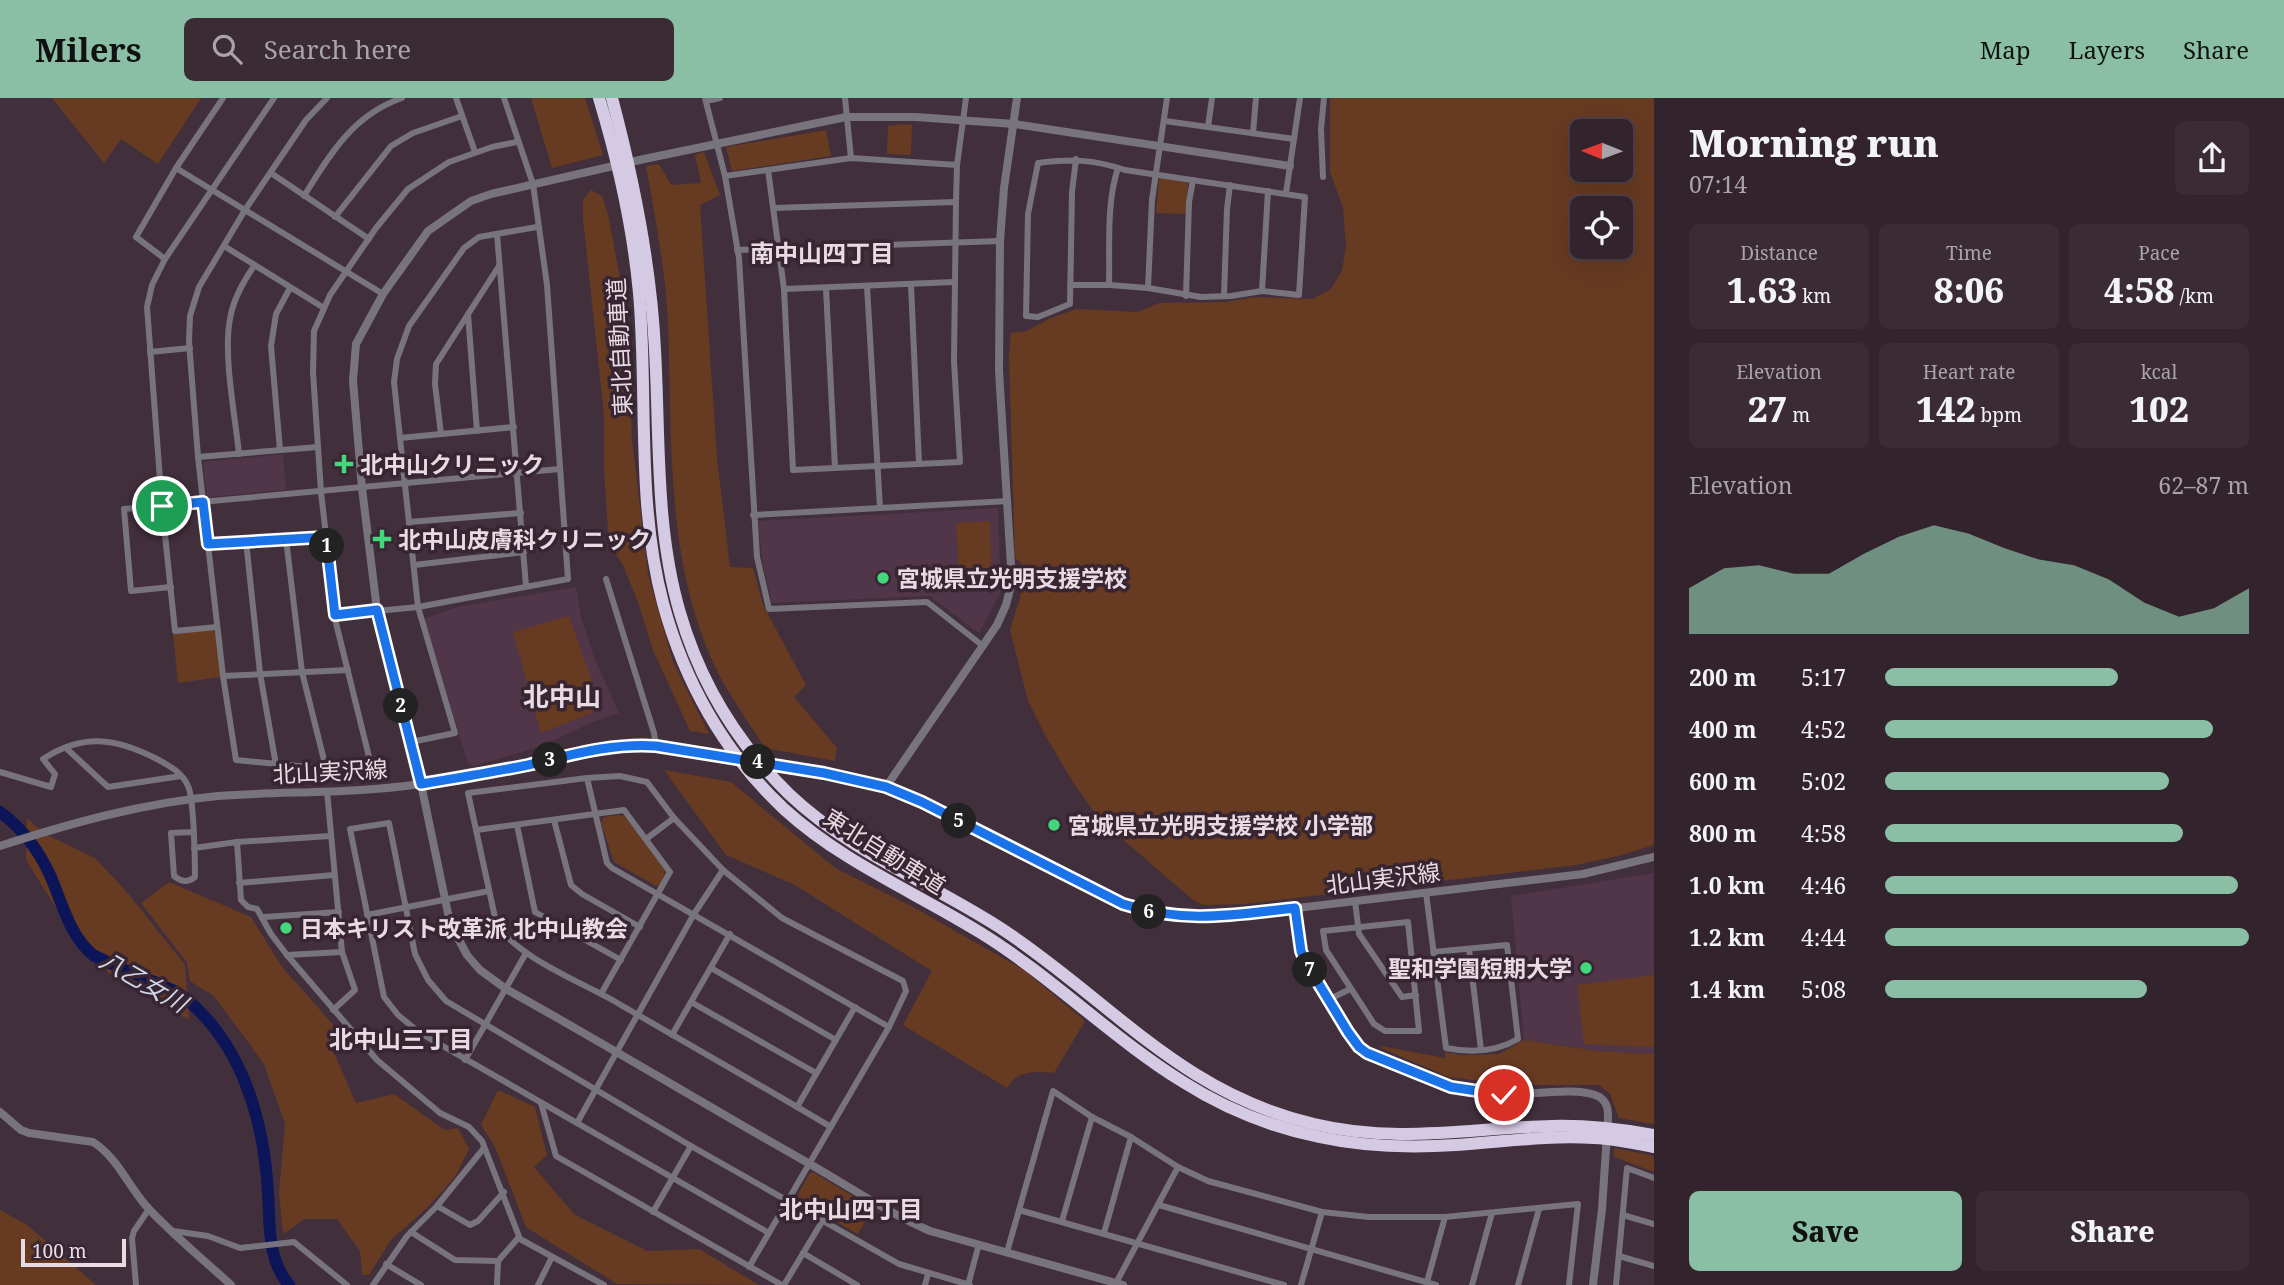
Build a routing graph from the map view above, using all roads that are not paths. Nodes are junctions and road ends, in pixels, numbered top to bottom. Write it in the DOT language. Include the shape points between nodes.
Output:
graph roads {
  1 [pos="223,98"];
  2 [pos="274,98"];
  3 [pos="327,98"];
  4 [pos="402,98"];
  5 [pos="456,98"];
  6 [pos="504,98"];
  7 [pos="599,98"];
  8 [pos="612,98"];
  9 [pos="720,98"];
  10 [pos="845,98"];
  11 [pos="966,98"];
  12 [pos="1017,98"];
  13 [pos="1167,98"];
  14 [pos="1212,98"];
  15 [pos="1256,98"];
  16 [pos="1300,98"];
  17 [pos="1324,98"];
  18 [pos="706,99"];
  19 [pos="463,117"];
  20 [pos="846,117"];
  21 [pos="962,121"];
  22 [pos="1165,121"];
  23 [pos="1014,124"];
  24 [pos="1208,127"];
  25 [pos="1252,133"];
  26 [pos="1294,139"];
  27 [pos="517,142"];
  28 [pos="1160,146"];
  29 [pos="475,152"];
  30 [pos="851,158"];
  31 [pos="1076,159"];
  32 [pos="623,164"];
  33 [pos="957,165"];
  34 [pos="1290,166"];
  35 [pos="176,168"];
  36 [pos="1118,168"];
  37 [pos="768,170"];
  38 [pos="271,173"];
  39 [pos="1155,174"];
  40 [pos="725,176"];
  41 [pos="1323,177"];
  42 [pos="1193,180"];
  43 [pos="533,184"];
  44 [pos="1230,186"];
  45 [pos="211,189"];
  46 [pos="1268,191"];
  47 [pos="1286,193"];
  48 [pos="304,196"];
  49 [pos="956,202"];
  50 [pos="774,208"];
  51 [pos="245,210"];
  52 [pos="335,216"];
  53 [pos="537,227"];
  54 [pos="497,234"];
  55 [pos="369,239"];
  56 [pos="1000,241"];
  57 [pos="956,242"];
  58 [pos="225,246"];
  59 [pos="779,249"];
  60 [pos="737,250"];
  61 [pos="165,259"];
  62 [pos="500,264"];
  63 [pos="254,266"];
  64 [pos="346,272"];
  65 [pos="954,282"];
  66 [pos="911,285"];
  67 [pos="1070,285"];
  68 [pos="1109,285"];
  69 [pos="867,286"];
  70 [pos="290,288"];
  71 [pos="826,288"];
  72 [pos="1148,288"];
  73 [pos="784,289"];
  74 [pos="1262,291"];
  75 [pos="383,294"];
  76 [pos="1186,296"];
  77 [pos="1224,296"];
  78 [pos="324,308"];
  79 [pos="468,314"];
  80 [pos="190,348"];
  81 [pos="150,352"];
  82 [pos="514,427"];
  83 [pos="477,431"];
  84 [pos="441,434"];
  85 [pos="400,438"];
  86 [pos="318,447"];
  87 [pos="280,450"];
  88 [pos="239,454"];
  89 [pos="198,457"];
  90 [pos="919,463"];
  91 [pos="877,467"];
  92 [pos="835,468"];
  93 [pos="560,470"];
  94 [pos="517,473"];
  95 [pos="405,484"];
  96 [pos="362,488"];
  97 [pos="321,492"];
  98 [pos="1008,501"];
  99 [pos="203,502"];
  100 [pos="162,506"];
  101 [pos="880,508"];
  102 [pos="521,513"];
  103 [pos="753,515"];
  104 [pos="409,522"];
  105 [pos="326,537"];
  106 [pos="286,539"];
  107 [pos="246,541"];
  108 [pos="208,544"];
  109 [pos="524,552"];
  110 [pos="414,565"];
  111 [pos="606,579"];
  112 [pos="526,586"];
  113 [pos="170,587"];
  114 [pos="418,607"];
  115 [pos="377,610"];
  116 [pos="335,615"];
  117 [pos="217,627"];
  118 [pos="984,646"];
  119 [pos="348,670"];
  120 [pos="302,672"];
  121 [pos="260,673"];
  122 [pos="223,676"];
  123 [pos="411,742"];
  124 [pos="656,746"];
  125 [pos="66,748"];
  126 [pos="276,765"];
  127 [pos="326,768"];
  128 [pos="0,772"];
  129 [pos="181,776"];
  130 [pos="587,778"];
  131 [pos="421,784"];
  132 [pos="886,787"];
  133 [pos="327,792"];
  134 [pos="190,799"];
  135 [pos="595,813"];
  136 [pos="674,818"];
  137 [pos="554,820"];
  138 [pos="517,825"];
  139 [pos="476,830"];
  140 [pos="193,832"];
  141 [pos="330,836"];
  142 [pos="646,839"];
  143 [pos="237,842"];
  144 [pos="0,846"];
  145 [pos="194,848"];
  146 [pos="1654,857"];
  147 [pos="723,870"];
  148 [pos="334,875"];
  149 [pos="239,883"];
  150 [pos="489,891"];
  151 [pos="657,893"];
  152 [pos="1426,893"];
  153 [pos="445,901"];
  154 [pos="1355,901"];
  155 [pos="405,908"];
  156 [pos="1295,908"];
  157 [pos="339,912"];
  158 [pos="367,915"];
  159 [pos="694,915"];
  160 [pos="264,917"];
  161 [pos="640,927"];
  162 [pos="1357,927"];
  163 [pos="730,934"];
  164 [pos="1469,949"];
  165 [pos="342,952"];
  166 [pos="1433,952"];
  167 [pos="526,953"];
  168 [pos="287,955"];
  169 [pos="621,960"];
  170 [pos="711,968"];
  171 [pos="506,989"];
  172 [pos="1350,989"];
  173 [pos="601,994"];
  174 [pos="1416,995"];
  175 [pos="1328,1000"];
  176 [pos="691,1002"];
  177 [pos="855,1007"];
  178 [pos="333,1010"];
  179 [pos="639,1016"];
  180 [pos="485,1025"];
  181 [pos="889,1027"];
  182 [pos="672,1035"];
  183 [pos="836,1040"];
  184 [pos="1480,1050"];
  185 [pos="617,1051"];
  186 [pos="465,1060"];
  187 [pos="816,1073"];
  188 [pos="596,1090"];
  189 [pos="541,1103"];
  190 [pos="797,1107"];
  191 [pos="0,1112"];
  192 [pos="1091,1117"];
  193 [pos="577,1123"];
  194 [pos="831,1127"];
  195 [pos="1593,1132"];
  196 [pos="1623,1135"];
  197 [pos="1654,1135"];
  198 [pos="1130,1138"];
  199 [pos="691,1146"];
  200 [pos="1654,1147"];
  201 [pos="484,1148"];
  202 [pos="809,1163"];
  203 [pos="1178,1167"];
  204 [pos="1654,1178"];
  205 [pos="672,1179"];
  206 [pos="504,1192"];
  207 [pos="788,1200"];
  208 [pos="1159,1205"];
  209 [pos="436,1206"];
  210 [pos="149,1209"];
  211 [pos="1539,1209"];
  212 [pos="1019,1210"];
  213 [pos="653,1212"];
  214 [pos="1322,1213"];
  215 [pos="1492,1213"];
  216 [pos="1623,1215"];
  217 [pos="1445,1217"];
  218 [pos="823,1220"];
  219 [pos="1062,1221"];
  220 [pos="1654,1224"];
  221 [pos="173,1231"];
  222 [pos="411,1232"];
  223 [pos="769,1233"];
  224 [pos="1104,1233"];
  225 [pos="519,1237"];
  226 [pos="979,1244"];
  227 [pos="1137,1244"];
  228 [pos="1311,1250"];
  229 [pos="1007,1252"];
  230 [pos="803,1253"];
  231 [pos="1619,1256"];
  232 [pos="552,1257"];
  233 [pos="498,1261"];
  234 [pos="386,1264"];
  235 [pos="1654,1265"];
  236 [pos="749,1267"];
  237 [pos="928,1274"];
  238 [pos="1427,1282"];
  239 [pos="1118,1284"];
  240 [pos="135,1285"];
  241 [pos="231,1285"];
  242 [pos="347,1285"];
  243 [pos="373,1285"];
  244 [pos="421,1285"];
  245 [pos="497,1285"];
  246 [pos="538,1285"];
  247 [pos="604,1285"];
  248 [pos="783,1285"];
  249 [pos="857,1285"];
  250 [pos="925,1285"];
  251 [pos="969,1285"];
  252 [pos="1284,1285"];
  253 [pos="1301,1285"];
  254 [pos="1436,1285"];
  255 [pos="1472,1285"];
  256 [pos="1518,1285"];
  257 [pos="1569,1285"];
  258 [pos="1593,1285"];
  259 [pos="1616,1285"];
  1 -- 35 [label="street"];
  2 -- 45 [label="street"];
  3 -- 38 [label="street" via="306,120"];
  4 -- 48 [label="street" via="382,105 332,150"];
  5 -- 19 [label="street"];
  6 -- 27 [label="street"];
  7 -- 32 [label="highway, 東北自動車道"];
  8 -- 32 [label="highway, 東北自動車道"];
  9 -- 18 [label="street"];
  10 -- 20 [label="street"];
  11 -- 21 [label="street"];
  12 -- 23 [label="street"];
  13 -- 22 [label="street"];
  14 -- 24 [label="street"];
  15 -- 25 [label="street"];
  16 -- 26 [label="street"];
  17 -- 41 [label="street"];
  18 -- 40 [label="street"];
  19 -- 29 [label="street"];
  19 -- 52 [label="street" via="412,133 391,146"];
  20 -- 21 [label="street"];
  20 -- 30 [label="street"];
  20 -- 43 [label="street"];
  21 -- 23 [label="street"];
  21 -- 33 [label="street"];
  22 -- 24 [label="street"];
  22 -- 28 [label="street"];
  23 -- 28 [label="street"];
  23 -- 56 [label="street"];
  24 -- 25 [label="street"];
  25 -- 26 [label="street"];
  26 -- 34 [label="street"];
  27 -- 29 [label="street"];
  27 -- 43 [label="street"];
  28 -- 34 [label="street"];
  28 -- 39 [label="street"];
  29 -- 55 [label="street" via="449,162 408,189"];
  30 -- 33 [label="street"];
  30 -- 37 [label="street"];
  31 -- 36 [label="street"];
  31 -- 67 [label="street"];
  31 -- 67 [label="street" via="1038,163 1028,214 1027,316 1038,317 1070,304"];
  32 -- 195 [label="highway, 東北自動車道" via="649,275 661,508 671,580 698,665 722,710 774,778 843,837 1007,933 1167,1057 1248,1103 1306,1122 1373,1134 1549,1126"];
  32 -- 195 [label="highway, 東北自動車道" via="639,294 654,566 680,656 706,709 752,775 783,808 829,845 983,934 1158,1066 1245,1114 1293,1131 1371,1145 1424,1147"];
  33 -- 49 [label="street"];
  34 -- 47 [label="street"];
  35 -- 45 [label="street"];
  35 -- 61 [label="street" via="136,237"];
  36 -- 39 [label="street"];
  36 -- 68 [label="street"];
  37 -- 40 [label="street"];
  37 -- 50 [label="street"];
  38 -- 48 [label="street"];
  38 -- 51 [label="street"];
  39 -- 42 [label="street"];
  39 -- 72 [label="street"];
  40 -- 60 [label="street"];
  42 -- 44 [label="street"];
  42 -- 76 [label="street"];
  43 -- 53 [label="street"];
  43 -- 75 [label="street" via="471,201 428,231"];
  44 -- 46 [label="street"];
  44 -- 77 [label="street"];
  45 -- 51 [label="street"];
  45 -- 61 [label="street"];
  46 -- 47 [label="street"];
  46 -- 74 [label="street"];
  47 -- 74 [label="street" via="1305,197 1299,295"];
  48 -- 52 [label="street"];
  49 -- 50 [label="street"];
  49 -- 57 [label="street"];
  50 -- 59 [label="street"];
  51 -- 58 [label="street"];
  51 -- 64 [label="street"];
  52 -- 55 [label="street"];
  53 -- 54 [label="street"];
  53 -- 93 [label="street" via="547,285"];
  54 -- 62 [label="street"];
  54 -- 85 [label="street" via="479,237 464,248 409,326 394,382"];
  55 -- 64 [label="street"];
  56 -- 57 [label="street"];
  56 -- 98 [label="street" via="999,371"];
  57 -- 59 [label="street"];
  57 -- 65 [label="street"];
  58 -- 63 [label="street"];
  58 -- 80 [label="street" via="199,287 190,316"];
  59 -- 60 [label="street"];
  59 -- 73 [label="street"];
  60 -- 103 [label="street"];
  61 -- 81 [label="street" via="147,307"];
  62 -- 79 [label="street"];
  62 -- 82 [label="street"];
  63 -- 70 [label="street"];
  63 -- 88 [label="street" via="240,287 228,341"];
  64 -- 75 [label="street"];
  64 -- 78 [label="street"];
  65 -- 66 [label="street"];
  65 -- 90 [label="street" via="960,462"];
  66 -- 69 [label="street"];
  66 -- 90 [label="street"];
  67 -- 68 [label="street"];
  68 -- 72 [label="street"];
  69 -- 71 [label="street"];
  69 -- 91 [label="street"];
  70 -- 78 [label="street"];
  70 -- 87 [label="street" via="276,314 271,346"];
  71 -- 73 [label="street"];
  71 -- 92 [label="street"];
  72 -- 76 [label="street"];
  73 -- 92 [label="street" via="793,470"];
  74 -- 77 [label="street"];
  75 -- 96 [label="street" via="356,344 353,381"];
  76 -- 77 [label="street"];
  78 -- 86 [label="street" via="314,331"];
  79 -- 83 [label="street"];
  79 -- 84 [label="street" via="436,364"];
  80 -- 81 [label="street"];
  80 -- 89 [label="street"];
  81 -- 100 [label="street"];
  82 -- 83 [label="street"];
  82 -- 94 [label="street"];
  83 -- 84 [label="street"];
  84 -- 85 [label="street"];
  85 -- 95 [label="street"];
  86 -- 87 [label="street"];
  86 -- 97 [label="street"];
  87 -- 88 [label="street"];
  88 -- 89 [label="street"];
  89 -- 99 [label="street"];
  90 -- 91 [label="street"];
  91 -- 92 [label="street"];
  91 -- 101 [label="street"];
  93 -- 94 [label="street"];
  93 -- 112 [label="street" via="568,579"];
  94 -- 95 [label="street"];
  94 -- 102 [label="street"];
  95 -- 96 [label="street"];
  95 -- 104 [label="street"];
  96 -- 97 [label="street"];
  96 -- 115 [label="street"];
  97 -- 99 [label="street"];
  97 -- 105 [label="street"];
  98 -- 101 [label="street"];
  98 -- 118 [label="street" via="1012,582 998,625"];
  99 -- 100 [label="street"];
  99 -- 108 [label="street"];
  100 -- 113 [label="street"];
  100 -- 113 [label="street" via="124,509 131,591"];
  101 -- 103 [label="street"];
  102 -- 104 [label="street"];
  102 -- 109 [label="street"];
  103 -- 118 [label="street" via="769,609 927,602"];
  104 -- 110 [label="street"];
  105 -- 106 [label="street"];
  105 -- 116 [label="street"];
  106 -- 107 [label="street"];
  106 -- 120 [label="street"];
  107 -- 108 [label="street"];
  107 -- 121 [label="street"];
  108 -- 117 [label="street"];
  109 -- 110 [label="street"];
  109 -- 112 [label="street"];
  110 -- 114 [label="street"];
  111 -- 124 [label="street"];
  112 -- 114 [label="street"];
  113 -- 117 [label="street" via="175,631"];
  114 -- 115 [label="street"];
  114 -- 123 [label="street" via="455,733"];
  115 -- 116 [label="street"];
  115 -- 123 [label="street"];
  116 -- 119 [label="street"];
  117 -- 122 [label="street"];
  118 -- 132 [label="street"];
  119 -- 120 [label="street"];
  119 -- 127 [label="street" via="373,773"];
  120 -- 121 [label="street"];
  120 -- 127 [label="street"];
  121 -- 122 [label="street"];
  121 -- 126 [label="street"];
  122 -- 126 [label="street" via="236,760"];
  123 -- 131 [label="street"];
  124 -- 131 [label="street, 北山実沢線" via="614,746"];
  124 -- 132 [label="street, 北山実沢線"];
  125 -- 128 [label="street" via="43,759 55,774 51,787"];
  125 -- 129 [label="street" via="119,742"];
  125 -- 129 [label="street" via="108,787"];
  126 -- 127 [label="street"];
  129 -- 134 [label="street" via="190,788"];
  130 -- 135 [label="street"];
  130 -- 136 [label="street" via="620,776 647,782"];
  130 -- 139 [label="street" via="468,793"];
  131 -- 133 [label="street, 北山実沢線"];
  131 -- 153 [label="street"];
  132 -- 156 [label="street, 北山実沢線" via="1139,909 1213,918"];
  133 -- 134 [label="street, 北山実沢線"];
  133 -- 141 [label="street"];
  134 -- 140 [label="street"];
  134 -- 144 [label="street, 北山実沢線" via="103,815"];
  135 -- 137 [label="street"];
  135 -- 142 [label="street" via="624,810"];
  135 -- 151 [label="street" via="607,863"];
  136 -- 142 [label="street"];
  136 -- 147 [label="street"];
  137 -- 138 [label="street"];
  137 -- 161 [label="street" via="571,885"];
  138 -- 139 [label="street"];
  138 -- 169 [label="street" via="535,912"];
  139 -- 150 [label="street"];
  140 -- 145 [label="street"];
  140 -- 145 [label="street" via="171,834 174,876 181,881 195,877"];
  141 -- 143 [label="street"];
  141 -- 148 [label="street"];
  142 -- 151 [label="street" via="670,872"];
  143 -- 145 [label="street"];
  143 -- 149 [label="street"];
  146 -- 152 [label="street, 北山実沢線" via="1583,874"];
  147 -- 159 [label="street"];
  147 -- 181 [label="street" via="782,918 903,981 906,991"];
  148 -- 149 [label="street"];
  148 -- 157 [label="street"];
  149 -- 160 [label="street" via="241,900"];
  150 -- 153 [label="street"];
  150 -- 167 [label="street" via="501,932"];
  151 -- 159 [label="street"];
  151 -- 161 [label="street"];
  152 -- 154 [label="street, 北山実沢線"];
  152 -- 166 [label="street"];
  153 -- 155 [label="street"];
  153 -- 171 [label="street" via="450,923 467,955"];
  154 -- 156 [label="street, 北山実沢線"];
  154 -- 162 [label="street"];
  155 -- 158 [label="street"];
  155 -- 158 [label="street" via="389,823 350,829"];
  155 -- 180 [label="street" via="415,954 428,980 446,1001"];
  156 -- 175 [label="street" via="1301,951"];
  157 -- 160 [label="street"];
  157 -- 165 [label="street"];
  158 -- 186 [label="street" via="384,997 420,1033"];
  159 -- 163 [label="street"];
  159 -- 179 [label="street"];
  160 -- 168 [label="street"];
  161 -- 169 [label="street"];
  162 -- 172 [label="street" via="1323,931 1326,950"];
  162 -- 174 [label="street" via="1402,997"];
  162 -- 174 [label="street" via="1408,922"];
  163 -- 170 [label="street"];
  163 -- 177 [label="street"];
  164 -- 166 [label="street"];
  164 -- 184 [label="street"];
  164 -- 184 [label="street" via="1507,945 1518,1039 1503,1048"];
  165 -- 168 [label="street"];
  165 -- 178 [label="street" via="355,990"];
  166 -- 184 [label="street" via="1446,1048"];
  167 -- 171 [label="street"];
  167 -- 173 [label="street"];
  168 -- 178 [label="street"];
  169 -- 173 [label="street"];
  170 -- 176 [label="street"];
  170 -- 183 [label="street"];
  171 -- 180 [label="street"];
  171 -- 185 [label="street"];
  172 -- 174 [label="street" via="1374,1024 1385,1031 1419,1031"];
  172 -- 175 [label="street"];
  173 -- 179 [label="street"];
  175 -- 258 [label="street" via="1367,1053 1451,1087 1504,1095 1585,1092 1602,1099 1608,1119"];
  176 -- 182 [label="street"];
  176 -- 187 [label="street"];
  177 -- 181 [label="street"];
  177 -- 183 [label="street"];
  178 -- 201 [label="street" via="377,1060 440,1113 469,1127"];
  179 -- 182 [label="street"];
  179 -- 185 [label="street"];
  180 -- 186 [label="street"];
  180 -- 188 [label="street"];
  181 -- 194 [label="street"];
  182 -- 190 [label="street"];
  183 -- 187 [label="street"];
  185 -- 188 [label="street"];
  185 -- 202 [label="street"];
  186 -- 189 [label="street"];
  187 -- 190 [label="street"];
  188 -- 193 [label="street"];
  188 -- 199 [label="street"];
  189 -- 193 [label="street"];
  189 -- 213 [label="street" via="556,1157"];
  190 -- 194 [label="street"];
  191 -- 210 [label="street" via="29,1133 93,1142 114,1158"];
  192 -- 198 [label="street"];
  192 -- 212 [label="street" via="1053,1091"];
  192 -- 219 [label="street"];
  193 -- 205 [label="street"];
  194 -- 202 [label="street"];
  195 -- 196 [label="highway, 東北自動車道"];
  196 -- 197 [label="highway, 東北自動車道"];
  196 -- 200 [label="highway, 東北自動車道"];
  198 -- 203 [label="street"];
  198 -- 224 [label="street"];
  199 -- 205 [label="street"];
  199 -- 207 [label="street"];
  201 -- 206 [label="street"];
  201 -- 209 [label="street"];
  202 -- 207 [label="street"];
  202 -- 226 [label="street" via="907,1221"];
  203 -- 208 [label="street"];
  203 -- 214 [label="street" via="1209,1181"];
  204 -- 216 [label="street" via="1627,1168"];
  205 -- 213 [label="street"];
  205 -- 223 [label="street"];
  206 -- 209 [label="street" via="470,1225"];
  206 -- 225 [label="street"];
  207 -- 218 [label="street"];
  207 -- 223 [label="street"];
  208 -- 227 [label="street"];
  208 -- 228 [label="street"];
  209 -- 222 [label="street"];
  210 -- 221 [label="street"];
  210 -- 240 [label="street" via="132,1238"];
  211 -- 215 [label="street"];
  211 -- 256 [label="street"];
  211 -- 257 [label="street" via="1578,1204"];
  212 -- 219 [label="street"];
  212 -- 229 [label="street"];
  213 -- 236 [label="street"];
  214 -- 217 [label="street"];
  214 -- 228 [label="street"];
  215 -- 217 [label="street"];
  215 -- 255 [label="street"];
  216 -- 220 [label="street"];
  216 -- 231 [label="street"];
  217 -- 238 [label="street"];
  218 -- 230 [label="street"];
  218 -- 237 [label="street" via="899,1264"];
  219 -- 224 [label="street"];
  221 -- 241 [label="street"];
  221 -- 242 [label="street" via="240,1248 294,1241"];
  222 -- 233 [label="street" via="455,1260"];
  222 -- 234 [label="street"];
  223 -- 236 [label="street"];
  224 -- 227 [label="street"];
  225 -- 232 [label="street"];
  225 -- 233 [label="street"];
  226 -- 229 [label="street"];
  226 -- 251 [label="street"];
  227 -- 239 [label="street"];
  227 -- 252 [label="street"];
  228 -- 238 [label="street"];
  228 -- 253 [label="street"];
  229 -- 239 [label="street"];
  230 -- 248 [label="street"];
  230 -- 249 [label="street"];
  231 -- 235 [label="street"];
  231 -- 259 [label="street"];
  232 -- 246 [label="street"];
  232 -- 247 [label="street"];
  233 -- 245 [label="street"];
  234 -- 243 [label="street"];
  234 -- 244 [label="street"];
  236 -- 248 [label="street"];
  237 -- 250 [label="street"];
  237 -- 251 [label="street"];
  238 -- 254 [label="street"];
}
